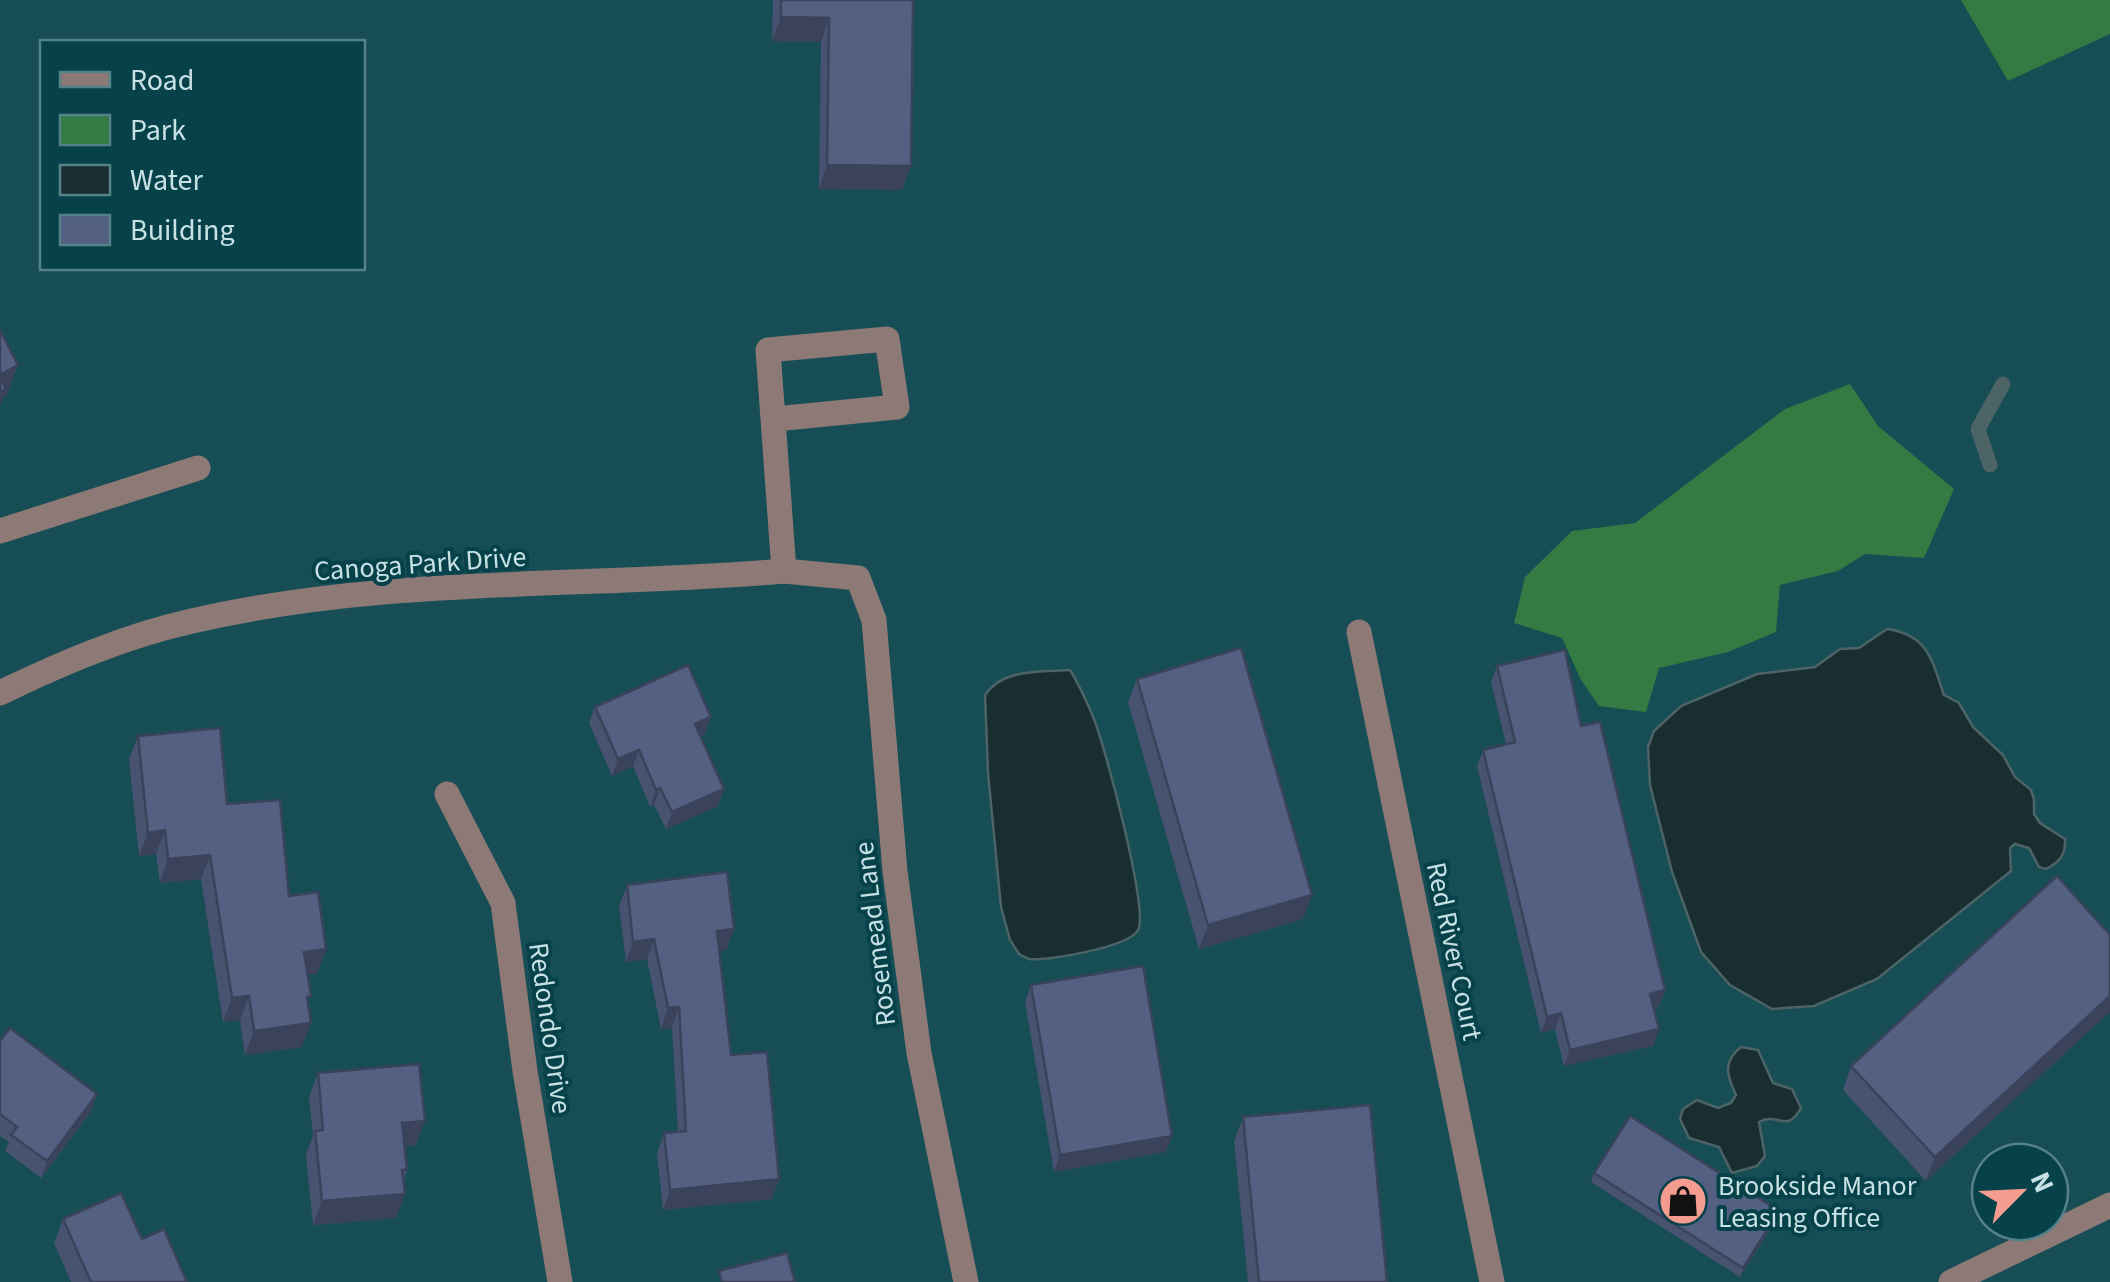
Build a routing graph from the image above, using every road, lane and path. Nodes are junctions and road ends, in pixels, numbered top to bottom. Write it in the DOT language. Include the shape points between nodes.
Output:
graph roads {
  1 [pos="774,419"];
  2 [pos="198,468"];
  3 [pos="0,531"];
  4 [pos="784,571"];
  5 [pos="858,578"];
  6 [pos="1359,632"];
  7 [pos="0,692"];
  8 [pos="448,794"];
  9 [pos="2110,1205"];
  10 [pos="560,1282"];
  11 [pos="966,1282"];
  12 [pos="1492,1282"];
  13 [pos="1951,1282"];
  1 -- 1 [label="street" via="768,350 887,339 897,407"];
  1 -- 4 [label="street"];
  2 -- 3 [label="street"];
  4 -- 5 [label="street, Canoga Park Drive"];
  4 -- 7 [label="street, Canoga Park Drive" via="370,594 252,608 126,639"];
  5 -- 11 [label="street, Rosemead Lane" via="874,620 895,872 919,1053"];
  6 -- 12 [label="street, Red River Court"];
  8 -- 10 [label="street, Redondo Drive" via="503,903"];
  9 -- 13 [label="street"];
}
